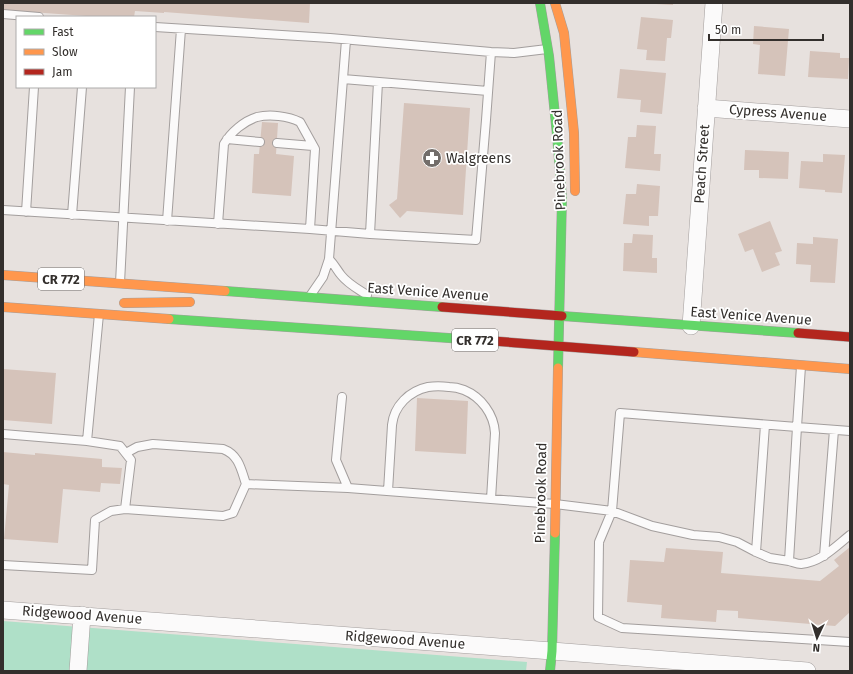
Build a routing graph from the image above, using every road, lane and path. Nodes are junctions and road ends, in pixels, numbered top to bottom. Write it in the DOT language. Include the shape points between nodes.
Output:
graph roads {
  1 [pos="540,3"];
  2 [pos="555,3"];
  3 [pos="714,3"];
  4 [pos="3,14"];
  5 [pos="27,16"];
  6 [pos="156,27"];
  7 [pos="181,29"];
  8 [pos="346,40"];
  9 [pos="548,49"];
  10 [pos="491,52"];
  11 [pos="343,79"];
  12 [pos="378,82"];
  13 [pos="34,88"];
  14 [pos="82,88"];
  15 [pos="130,88"];
  16 [pos="488,91"];
  17 [pos="706,108"];
  18 [pos="850,119"];
  19 [pos="574,133"];
  20 [pos="557,135"];
  21 [pos="227,139"];
  22 [pos="260,142"];
  23 [pos="277,143"];
  24 [pos="313,146"];
  25 [pos="575,204"];
  26 [pos="3,210"];
  27 [pos="26,212"];
  28 [pos="72,215"];
  29 [pos="124,218"];
  30 [pos="167,221"];
  31 [pos="218,224"];
  32 [pos="310,229"];
  33 [pos="331,231"];
  34 [pos="370,234"];
  35 [pos="329,259"];
  36 [pos="3,275"];
  37 [pos="120,284"];
  38 [pos="568,290"];
  39 [pos="106,291"];
  40 [pos="247,293"];
  41 [pos="308,298"];
  42 [pos="213,299"];
  43 [pos="199,302"];
  44 [pos="378,303"];
  45 [pos="3,307"];
  46 [pos="99,314"];
  47 [pos="560,316"];
  48 [pos="691,326"];
  49 [pos="850,338"];
  50 [pos="559,346"];
  51 [pos="801,365"];
  52 [pos="850,369"];
  53 [pos="342,397"];
  54 [pos="765,425"];
  55 [pos="797,427"];
  56 [pos="834,430"];
  57 [pos="850,431"];
  58 [pos="3,434"];
  59 [pos="87,441"];
  60 [pos="126,453"];
  61 [pos="246,484"];
  62 [pos="348,488"];
  63 [pos="388,491"];
  64 [pos="491,499"];
  65 [pos="555,504"];
  66 [pos="125,509"];
  67 [pos="612,511"];
  68 [pos="850,535"];
  69 [pos="756,552"];
  70 [pos="824,556"];
  71 [pos="789,561"];
  72 [pos="3,565"];
  73 [pos="3,610"];
  74 [pos="82,615"];
  75 [pos="850,642"];
  76 [pos="552,651"];
  77 [pos="78,671"];
  78 [pos="550,671"];
  79 [pos="807,671"];
  1 -- 9 [label="main road, Pinebrook Road"];
  2 -- 19 [label="main road, Pinebrook Road" via="564,33"];
  3 -- 17 [label="street, Peach Street"];
  4 -- 5 [label="lane"];
  6 -- 7 [label="lane"];
  7 -- 8 [label="lane"];
  7 -- 30 [label="lane"];
  8 -- 10 [label="lane"];
  8 -- 11 [label="lane"];
  9 -- 10 [label="lane" via="514,53"];
  9 -- 20 [label="main road, Pinebrook Road"];
  10 -- 16 [label="lane"];
  11 -- 12 [label="lane"];
  11 -- 33 [label="lane"];
  12 -- 16 [label="lane"];
  12 -- 34 [label="lane"];
  13 -- 27 [label="lane"];
  14 -- 28 [label="lane"];
  15 -- 29 [label="lane"];
  16 -- 34 [label="lane" via="476,240"];
  17 -- 18 [label="street, Cypress Avenue"];
  17 -- 48 [label="street, Peach Street"];
  19 -- 20 [label="main road"];
  19 -- 25 [label="main road, Pinebrook Road"];
  20 -- 47 [label="main road, Pinebrook Road" via="562,198"];
  21 -- 22 [label="lane"];
  21 -- 24 [label="lane" via="248,121 257,117 276,116 300,122"];
  21 -- 31 [label="lane" via="224,144"];
  23 -- 24 [label="lane"];
  24 -- 32 [label="lane" via="315,149"];
  26 -- 27 [label="lane"];
  27 -- 28 [label="lane"];
  28 -- 29 [label="lane"];
  29 -- 30 [label="lane"];
  29 -- 37 [label="lane"];
  30 -- 31 [label="lane"];
  31 -- 32 [label="lane"];
  32 -- 33 [label="lane"];
  33 -- 34 [label="lane"];
  33 -- 35 [label="lane"];
  35 -- 41 [label="lane" via="323,277"];
  35 -- 44 [label="lane" via="347,282"];
  36 -- 37 [label="main road, East Venice Avenue / CR 772"];
  37 -- 39 [label="main road"];
  37 -- 40 [label="main road, East Venice Avenue / CR 772"];
  38 -- 47 [label="main road, Pinebrook Road"];
  40 -- 41 [label="main road, East Venice Avenue / CR 772"];
  40 -- 42 [label="main road"];
  41 -- 44 [label="main road, East Venice Avenue / CR 772"];
  43 -- 46 [label="main road" via="124,303"];
  44 -- 47 [label="main road, East Venice Avenue / CR 772"];
  45 -- 46 [label="main road, CR 772"];
  46 -- 50 [label="main road, CR 772"];
  46 -- 59 [label="lane"];
  47 -- 48 [label="main road, East Venice Avenue / CR 772"];
  47 -- 50 [label="main road, Pinebrook Road"];
  48 -- 49 [label="main road, East Venice Avenue / CR 772"];
  50 -- 51 [label="main road, CR 772"];
  50 -- 65 [label="main road, Pinebrook Road"];
  51 -- 52 [label="main road, CR 772"];
  51 -- 55 [label="lane"];
  53 -- 62 [label="lane" via="336,460"];
  54 -- 55 [label="lane"];
  54 -- 67 [label="lane" via="620,413"];
  54 -- 69 [label="lane"];
  55 -- 56 [label="lane"];
  55 -- 71 [label="lane"];
  56 -- 57 [label="lane"];
  56 -- 70 [label="lane"];
  58 -- 59 [label="lane"];
  59 -- 60 [label="lane" via="120,446"];
  60 -- 61 [label="lane" via="137,447 153,444 223,449 230,452 238,462"];
  60 -- 66 [label="lane" via="131,460"];
  61 -- 62 [label="lane"];
  61 -- 66 [label="lane" via="233,513 223,516"];
  62 -- 63 [label="lane"];
  63 -- 64 [label="lane"];
  63 -- 64 [label="lane" via="392,420 396,410 409,396 421,389 445,386 464,390 477,398 487,408 495,426"];
  64 -- 65 [label="lane"];
  65 -- 67 [label="lane"];
  65 -- 76 [label="main road, Pinebrook Road"];
  66 -- 72 [label="lane" via="110,511 95,520 92,570"];
  67 -- 69 [label="lane" via="652,526 737,542"];
  67 -- 75 [label="lane" via="599,542 598,618 622,628"];
  68 -- 70 [label="lane"];
  69 -- 71 [label="lane" via="770,558"];
  70 -- 71 [label="lane" via="800,564"];
  73 -- 74 [label="street, Ridgewood Avenue"];
  74 -- 76 [label="street, Ridgewood Avenue"];
  74 -- 77 [label="street"];
  76 -- 78 [label="main road, Pinebrook Road"];
  76 -- 79 [label="street, Ridgewood Avenue"];
}
